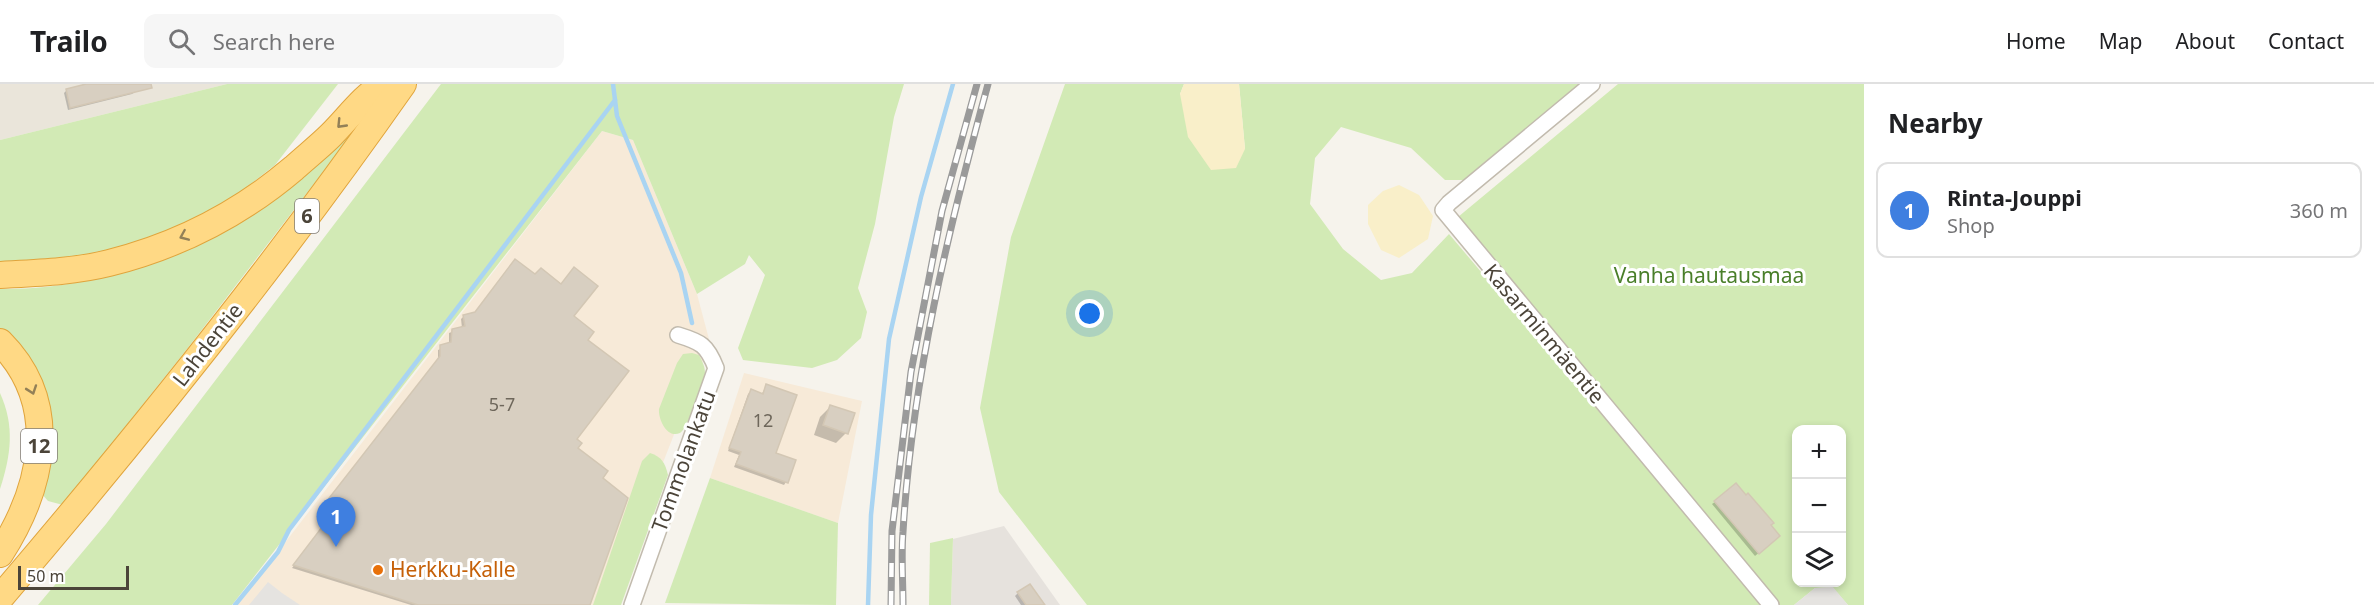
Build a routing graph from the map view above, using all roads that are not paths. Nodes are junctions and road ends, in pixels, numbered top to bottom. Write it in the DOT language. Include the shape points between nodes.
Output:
graph roads {
  1 [pos="384,84"];
  2 [pos="403,84"];
  3 [pos="1592,84"];
  4 [pos="0,276"];
  5 [pos="678,334"];
  6 [pos="0,342"];
  7 [pos="0,554"];
  8 [pos="0,598"];
  9 [pos="632,605"];
  10 [pos="1772,605"];
  1 -- 4 [label="highway, one-way" via="277,182 224,217 161,246 108,263"];
  2 -- 8 [label="highway, Lahdentie / 6" via="319,202 208,346 117,461"];
  3 -- 10 [label="street, Kasarminmäentie" via="1443,210"];
  5 -- 9 [label="street, Tommolankatu" via="703,344 716,368"];
  6 -- 7 [label="highway, 12, one-way" via="19,363 31,385 39,419 38,464 30,494"];
}
